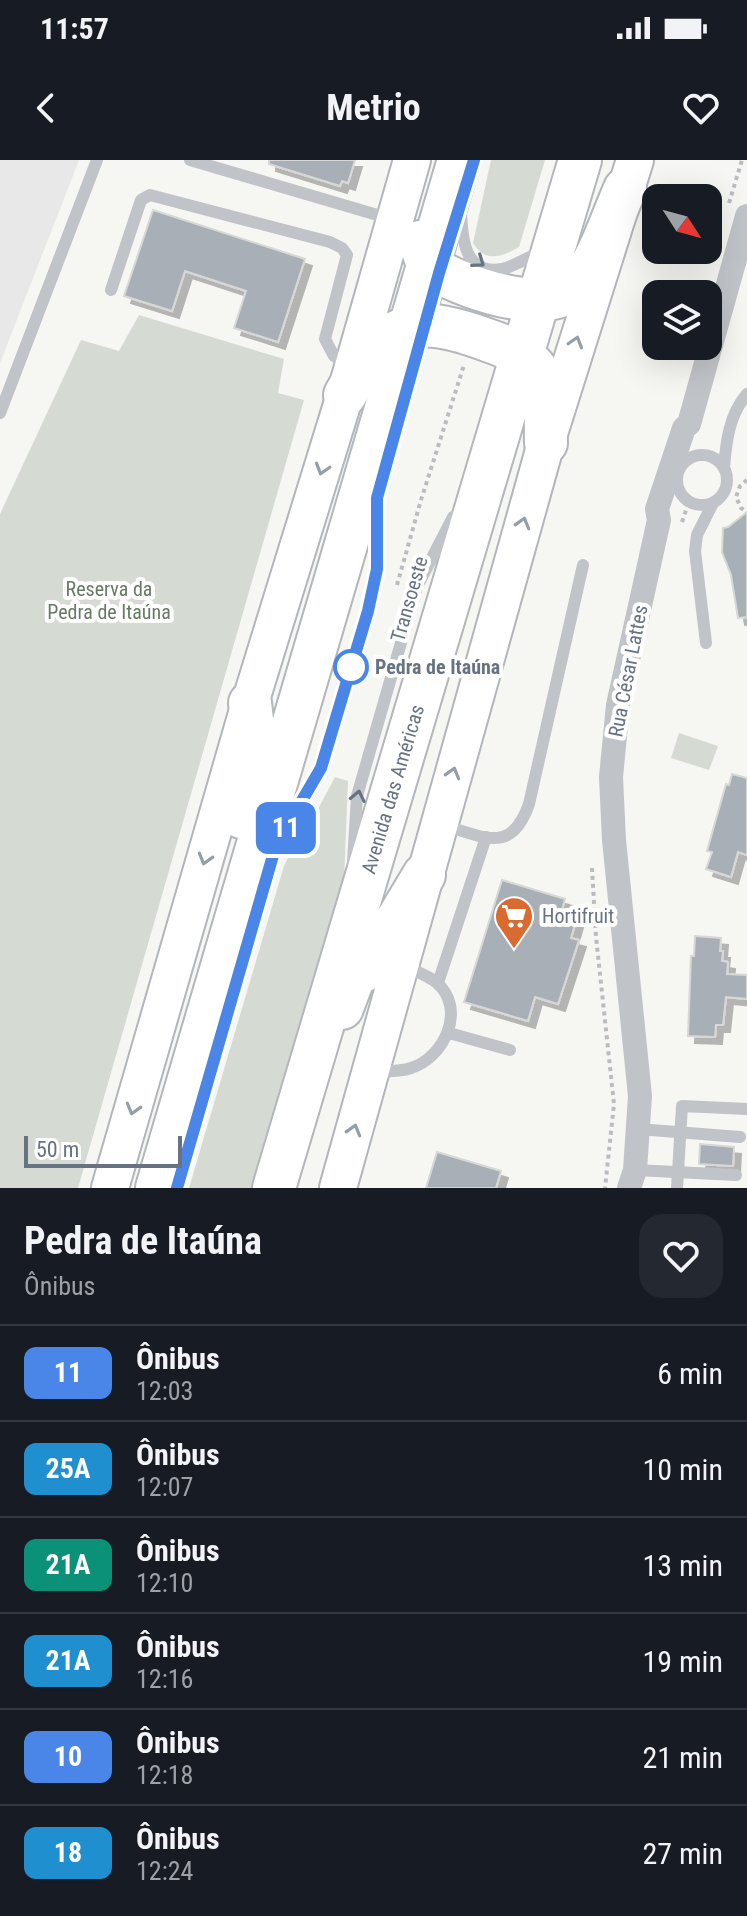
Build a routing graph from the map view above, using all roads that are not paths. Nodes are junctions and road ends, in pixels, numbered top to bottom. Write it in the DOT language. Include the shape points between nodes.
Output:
graph roads {
  1 [pos="97,160"];
  2 [pos="190,160"];
  3 [pos="412,160"];
  4 [pos="444,160"];
  5 [pos="459,160"];
  6 [pos="580,160"];
  7 [pos="630,175"];
  8 [pos="747,216"];
  9 [pos="394,219"];
  10 [pos="540,240"];
  11 [pos="537,254"];
  12 [pos="440,264"];
  13 [pos="111,290"];
  14 [pos="516,322"];
  15 [pos="422,326"];
  16 [pos="349,381"];
  17 [pos="747,394"];
  18 [pos="0,413"];
  19 [pos="689,424"];
  20 [pos="546,443"];
  21 [pos="696,456"];
  22 [pos="724,468"];
  23 [pos="381,484"];
  24 [pos="377,498"];
  25 [pos="686,499"];
  26 [pos="713,503"];
  27 [pos="458,504"];
  28 [pos="453,517"];
  29 [pos="670,523"];
  30 [pos="364,544"];
  31 [pos="583,565"];
  32 [pos="436,576"];
  33 [pos="706,643"];
  34 [pos="250,703"];
  35 [pos="289,800"];
  36 [pos="369,814"];
  37 [pos="439,824"];
  38 [pos="486,837"];
  39 [pos="276,845"];
  40 [pos="271,860"];
  41 [pos="424,875"];
  42 [pos="401,964"];
  43 [pos="438,983"];
  44 [pos="203,1028"];
  45 [pos="449,1033"];
  46 [pos="510,1050"];
  47 [pos="371,1072"];
  48 [pos="302,1091"];
  49 [pos="747,1109"];
  50 [pos="638,1129"];
  51 [pos="680,1134"];
  52 [pos="740,1137"];
  53 [pos="678,1172"];
  54 [pos="736,1175"];
  55 [pos="632,1179"];
  56 [pos="110,1188"];
  57 [pos="157,1188"];
  58 [pos="274,1188"];
  59 [pos="338,1188"];
  60 [pos="677,1188"];
  1 -- 18 [label="lane"];
  2 -- 9 [label="lane"];
  3 -- 9 [label="main road"];
  4 -- 12 [label="highway" via="420,244"];
  5 -- 12 [label="highway"];
  6 -- 14 [label="highway, Avenida das Américas"];
  7 -- 14 [label="highway" via="577,287"];
  20 -- 7 [label="main road, one-way"];
  8 -- 19 [label="street, Rua César Lattes"];
  9 -- 16 [label="main road"];
  10 -- 11 [label="lane"];
  12 -- 11 [label="lane, one-way" via="461,205 462,242 480,265 506,268"];
  11 -- 14 [label="lane"];
  12 -- 14 [label="highway"];
  12 -- 15 [label="highway"];
  13 -- 16 [label="lane" via="141,200 150,195 330,242 347,255 325,339"];
  14 -- 15 [label="highway"];
  14 -- 20 [label="highway" via="543,386"];
  14 -- 48 [label="highway, Avenida das Américas"];
  15 -- 16 [label="highway" via="378,344"];
  15 -- 44 [label="highway"];
  16 -- 34 [label="main road, one-way"];
  17 -- 22 [label="lane" via="727,437"];
  19 -- 21 [label="lane"];
  19 -- 29 [label="street, Rua César Lattes" via="657,509"];
  37 -- 20 [label="main road, one-way"];
  21 -- 22 [label="lane" via="712,457"];
  21 -- 25 [label="lane" via="679,472 679,488"];
  22 -- 26 [label="lane" via="727,483"];
  23 -- 24 [label="lane"];
  24 -- 30 [label="lane"];
  24 -- 39 [label="lane" via="377,569 367,613 321,768"];
  25 -- 26 [label="lane" via="697,505"];
  25 -- 29 [label="lane"];
  26 -- 33 [label="lane" via="695,551"];
  27 -- 28 [label="lane, Transoeste"];
  28 -- 32 [label="lane, Transoeste"];
  36 -- 28 [label="lane, one-way" via="352,873 357,796 417,587"];
  29 -- 50 [label="street, Rua César Lattes" via="618,705 611,777 640,1096"];
  31 -- 38 [label="lane" via="529,804 512,834"];
  34 -- 44 [label="highway" via="251,763 204,981"];
  34 -- 56 [label="main road, one-way"];
  35 -- 39 [label="lane"];
  37 -- 38 [label="lane"];
  37 -- 41 [label="main road"];
  38 -- 43 [label="lane"];
  39 -- 40 [label="lane"];
  41 -- 42 [label="main road"];
  41 -- 48 [label="highway" via="368,968 354,976 330,1048"];
  42 -- 43 [label="lane"];
  42 -- 47 [label="main road"];
  43 -- 45 [label="lane" via="449,1008"];
  44 -- 57 [label="highway"];
  45 -- 46 [label="lane"];
  45 -- 47 [label="lane" via="428,1059 411,1069"];
  59 -- 47 [label="main road, one-way"];
  48 -- 58 [label="highway, Avenida das Américas"];
  49 -- 51 [label="lane" via="682,1106"];
  50 -- 51 [label="lane"];
  50 -- 55 [label="street, Rua César Lattes"];
  51 -- 52 [label="lane"];
  51 -- 53 [label="lane"];
  53 -- 54 [label="lane"];
  53 -- 55 [label="lane"];
  53 -- 60 [label="lane"];
}
